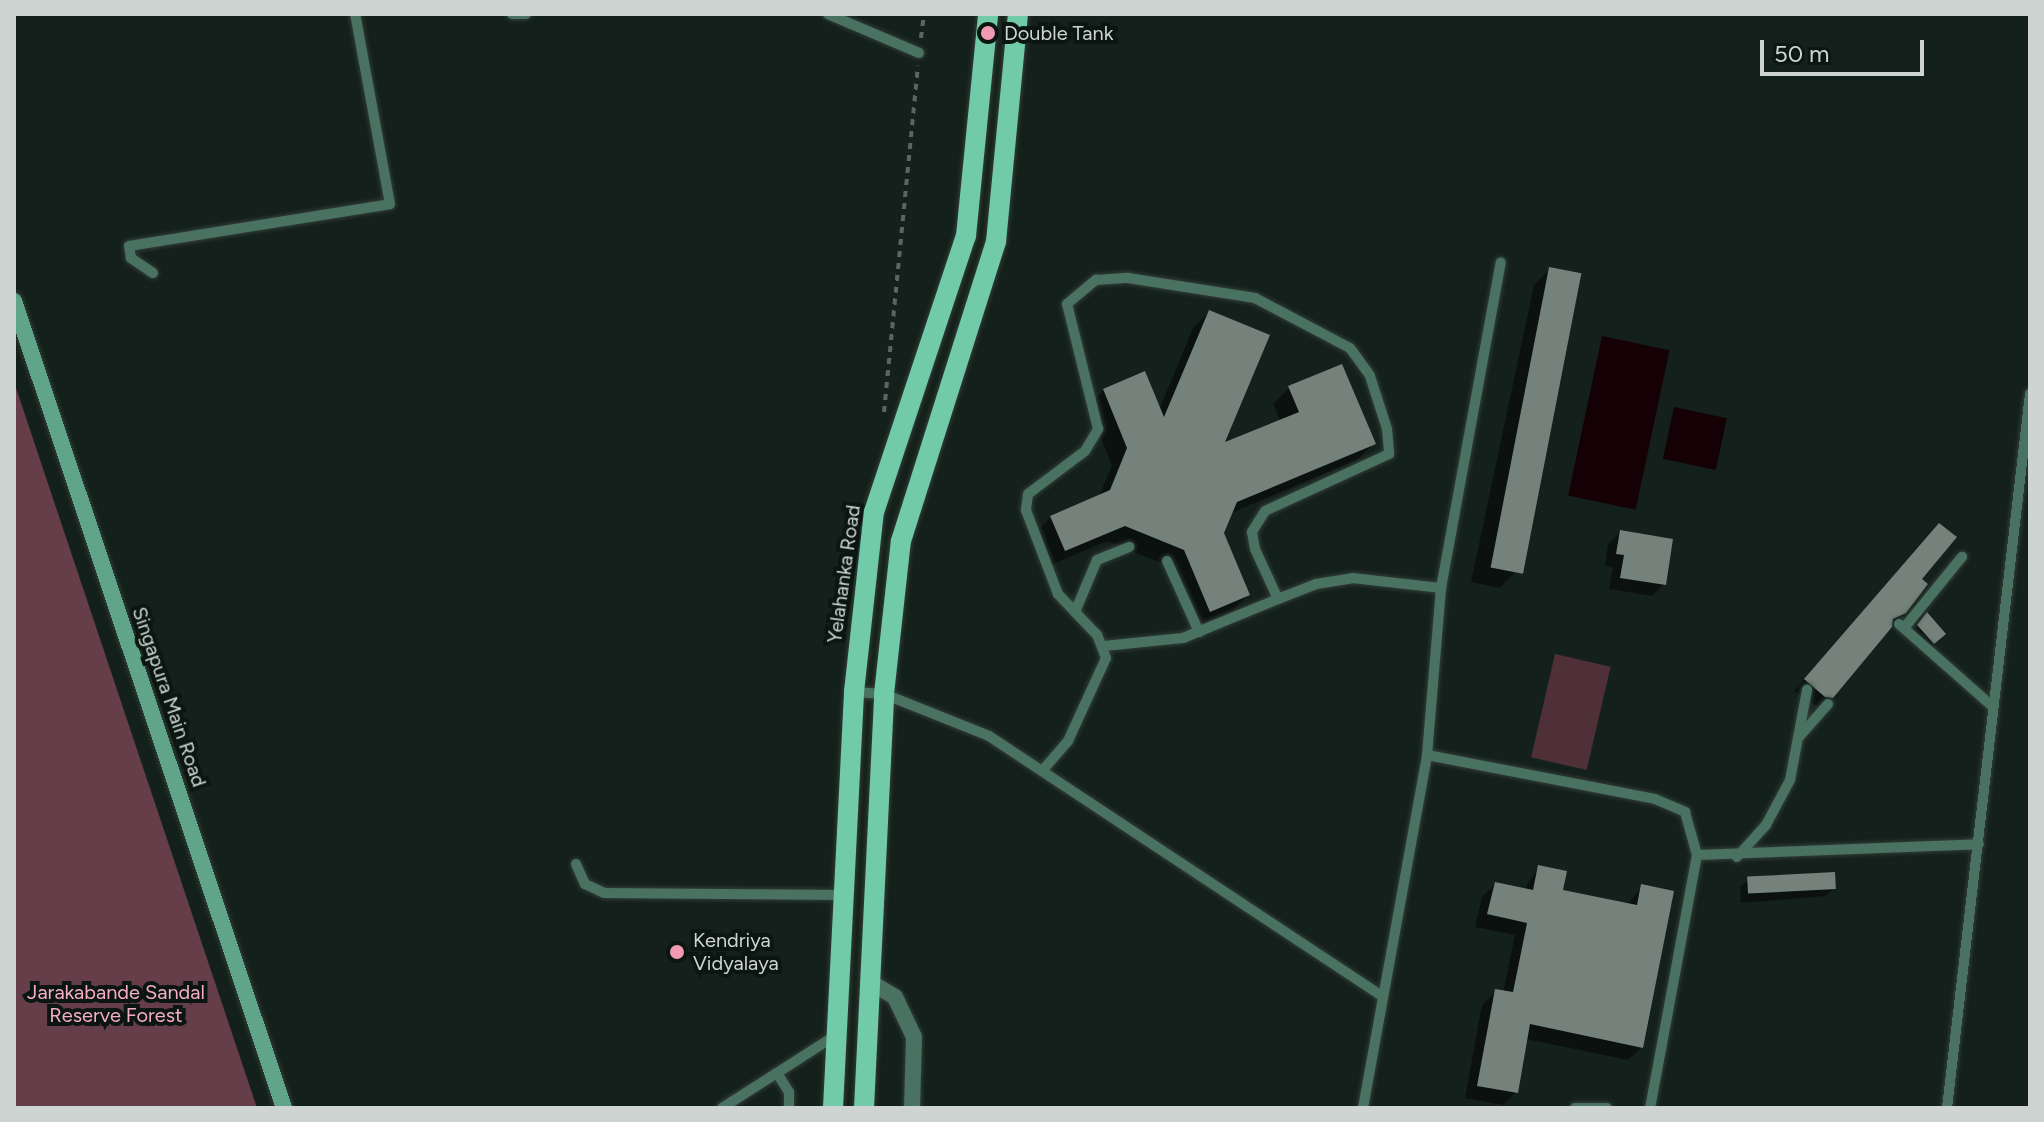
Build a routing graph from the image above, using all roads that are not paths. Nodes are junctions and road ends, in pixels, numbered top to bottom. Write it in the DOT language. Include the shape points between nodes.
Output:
graph roads {
  1 [pos="355,14"];
  2 [pos="512,14"];
  3 [pos="526,14"];
  4 [pos="828,14"];
  5 [pos="988,14"];
  6 [pos="1018,14"];
  7 [pos="919,53"];
  8 [pos="1501,262"];
  9 [pos="153,273"];
  10 [pos="14,301"];
  11 [pos="2030,394"];
  12 [pos="1130,547"];
  13 [pos="1962,557"];
  14 [pos="1167,561"];
  15 [pos="1441,588"];
  16 [pos="1278,599"];
  17 [pos="1075,612"];
  18 [pos="1199,632"];
  19 [pos="1104,646"];
  20 [pos="1807,690"];
  21 [pos="854,692"];
  22 [pos="884,694"];
  23 [pos="1828,704"];
  24 [pos="1992,706"];
  25 [pos="1798,738"];
  26 [pos="1427,755"];
  27 [pos="1042,771"];
  28 [pos="1979,844"];
  29 [pos="1697,855"];
  30 [pos="1737,857"];
  31 [pos="576,864"];
  32 [pos="844,895"];
  33 [pos="870,982"];
  34 [pos="1381,995"];
  35 [pos="837,1035"];
  36 [pos="777,1073"];
  37 [pos="284,1108"];
  38 [pos="722,1108"];
  39 [pos="789,1108"];
  40 [pos="833,1108"];
  41 [pos="864,1108"];
  42 [pos="912,1108"];
  43 [pos="1363,1108"];
  44 [pos="1575,1108"];
  45 [pos="1607,1108"];
  46 [pos="1650,1108"];
  47 [pos="1947,1108"];
  1 -- 9 [label="lane" via="390,204 129,246 131,258"];
  2 -- 3 [label="lane"];
  4 -- 7 [label="lane"];
  5 -- 21 [label="main road, Yelahanka Road" via="966,236 874,512"];
  6 -- 22 [label="main road" via="996,242 901,541"];
  8 -- 15 [label="lane"];
  10 -- 37 [label="street, Singapura Main Road"];
  11 -- 24 [label="lane"];
  12 -- 17 [label="lane" via="1097,560"];
  13 -- 24 [label="lane" via="1901,626"];
  14 -- 18 [label="lane"];
  15 -- 16 [label="lane" via="1353,578 1316,584"];
  15 -- 26 [label="lane"];
  16 -- 17 [label="lane" via="1255,549 1252,532 1257,519 1276,504 1389,454 1387,429 1363,361 1350,348 1255,298 1112,277 1096,280 1067,304 1098,429 1085,451 1028,494 1026,510 1054,586"];
  16 -- 18 [label="lane"];
  17 -- 19 [label="lane"];
  18 -- 19 [label="lane" via="1158,643"];
  19 -- 27 [label="lane" via="1106,658 1068,741"];
  20 -- 25 [label="lane"];
  21 -- 22 [label="lane"];
  21 -- 32 [label="main road, Yelahanka Road"];
  22 -- 27 [label="lane" via="989,736"];
  22 -- 33 [label="main road"];
  23 -- 25 [label="lane"];
  24 -- 28 [label="lane"];
  25 -- 30 [label="lane" via="1790,780 1766,825"];
  26 -- 29 [label="lane" via="1655,799 1685,812"];
  26 -- 34 [label="lane"];
  27 -- 34 [label="lane"];
  28 -- 30 [label="lane"];
  28 -- 47 [label="lane"];
  29 -- 30 [label="lane"];
  29 -- 46 [label="lane"];
  31 -- 32 [label="lane" via="585,884 604,893"];
  32 -- 35 [label="main road, Yelahanka Road"];
  33 -- 41 [label="main road"];
  33 -- 42 [label="street" via="895,997 914,1037"];
  34 -- 43 [label="lane"];
  35 -- 36 [label="lane"];
  35 -- 40 [label="main road, Yelahanka Road"];
  36 -- 38 [label="lane"];
  36 -- 39 [label="lane" via="789,1092"];
  44 -- 45 [label="lane"];
}
